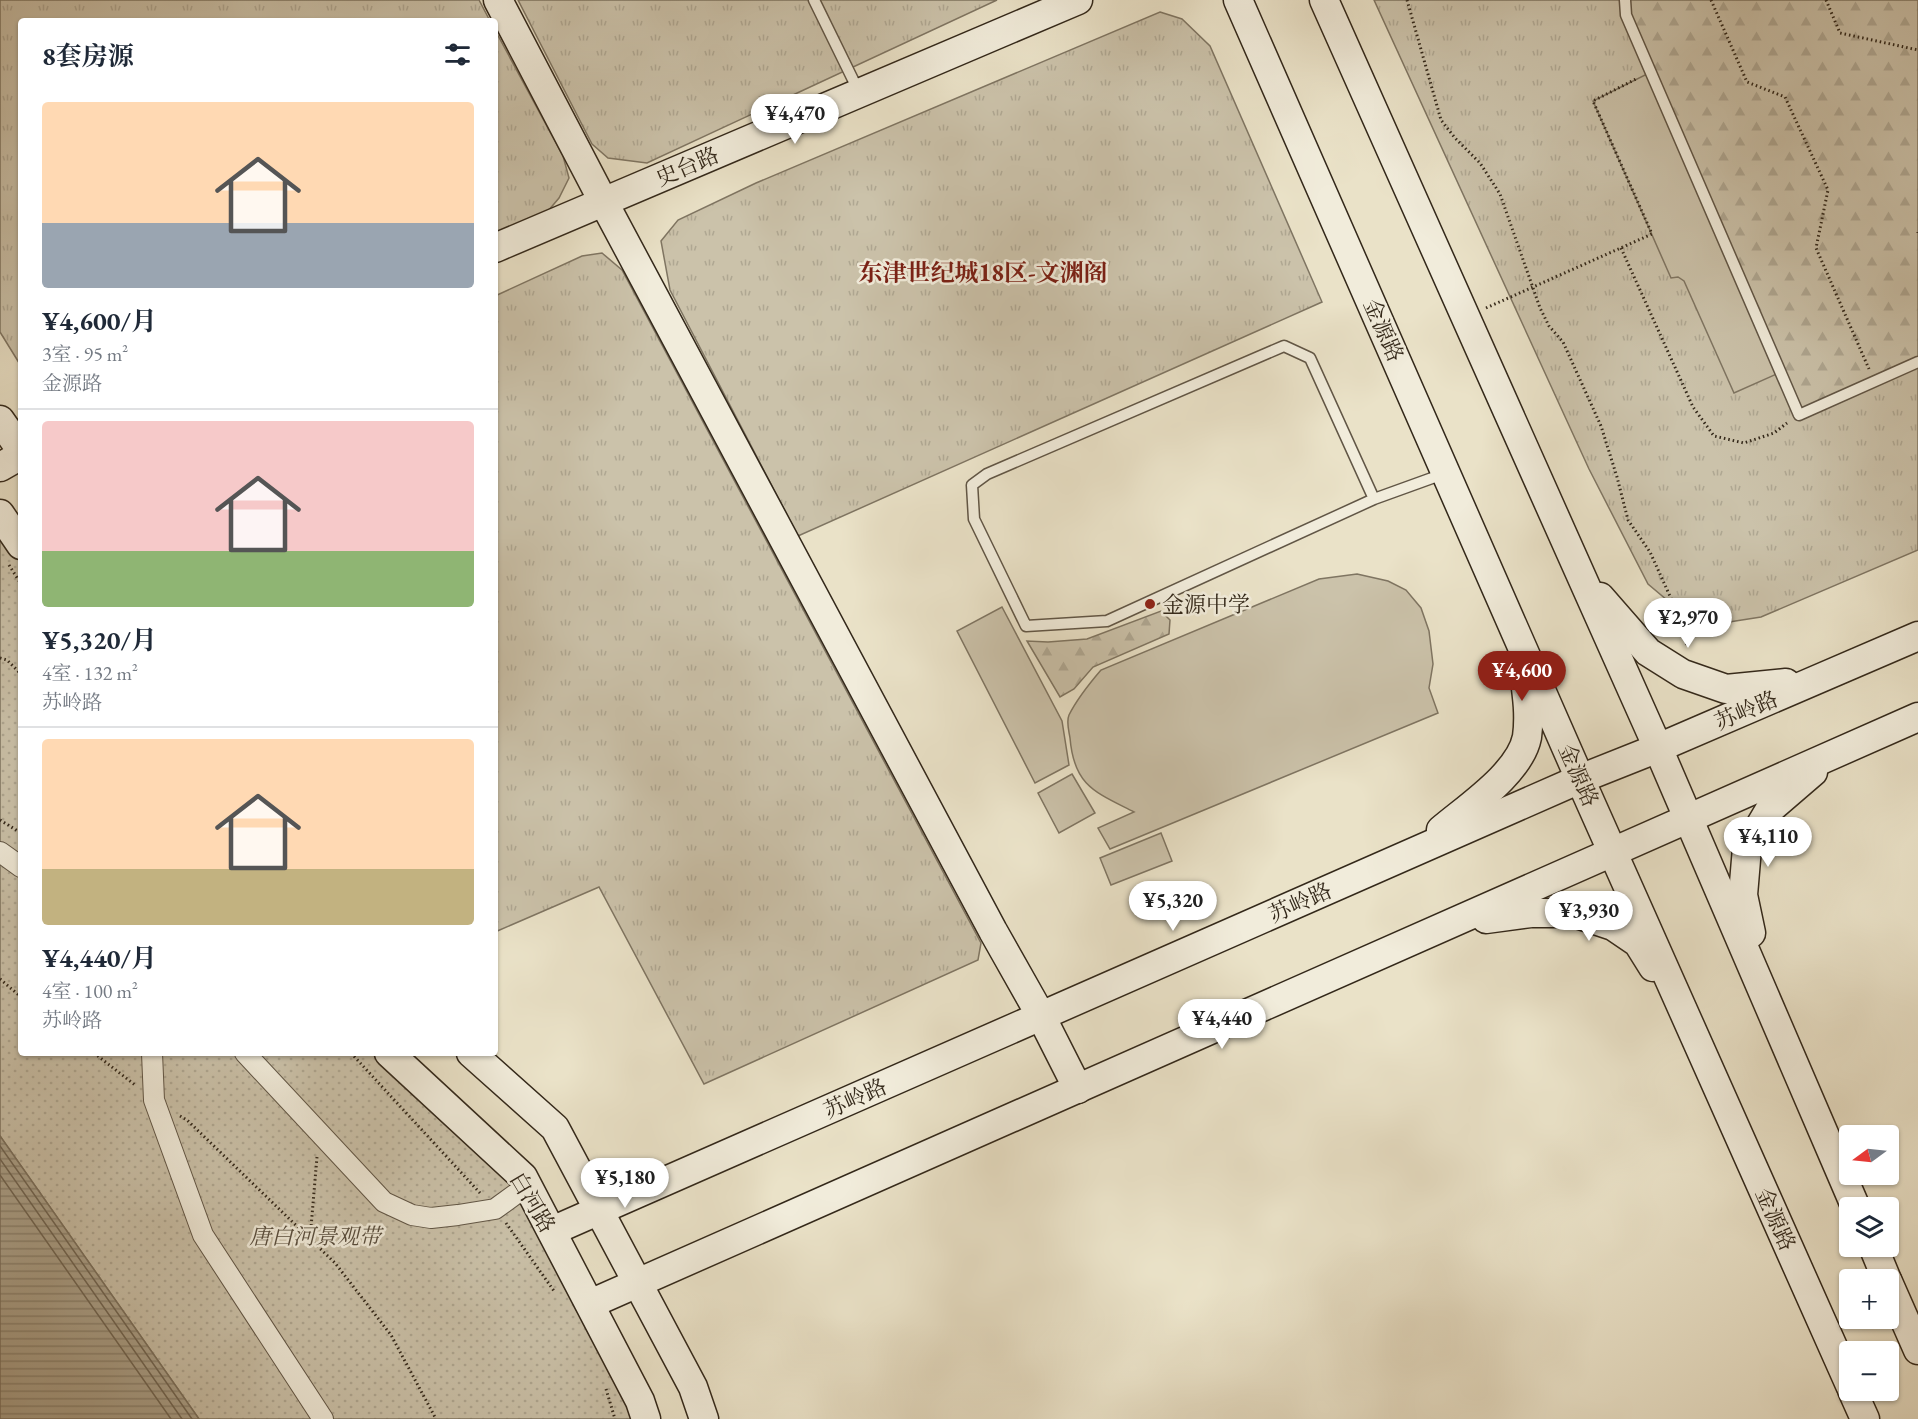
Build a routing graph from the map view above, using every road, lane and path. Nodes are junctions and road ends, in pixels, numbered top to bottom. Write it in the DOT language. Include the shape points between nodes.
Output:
graph roads {
  1 [pos="498,0"];
  2 [pos="814,0"];
  3 [pos="1078,0"];
  4 [pos="1217,0"];
  5 [pos="1324,0"];
  6 [pos="1407,0"];
  7 [pos="1625,0"];
  8 [pos="1711,0"];
  9 [pos="1826,0"];
  10 [pos="1243,12"];
  11 [pos="1918,50"];
  12 [pos="1651,72"];
  13 [pos="859,93"];
  14 [pos="603,201"];
  15 [pos="498,247"];
  16 [pos="1621,248"];
  17 [pos="1533,288"];
  18 [pos="1465,317"];
  19 [pos="1918,362"];
  20 [pos="1875,381"];
  21 [pos="1799,415"];
  22 [pos="0,420"];
  23 [pos="18,446"];
  24 [pos="18,457"];
  25 [pos="0,467"];
  26 [pos="1446,473"];
  27 [pos="1374,499"];
  28 [pos="0,514"];
  29 [pos="13,552"];
  30 [pos="18,572"];
  31 [pos="1580,574"];
  32 [pos="1513,624"];
  33 [pos="1918,636"];
  34 [pos="0,658"];
  35 [pos="18,671"];
  36 [pos="1683,674"];
  37 [pos="1815,680"];
  38 [pos="1918,717"];
  39 [pos="1658,748"];
  40 [pos="1835,753"];
  41 [pos="1580,779"];
  42 [pos="1688,818"];
  43 [pos="0,820"];
  44 [pos="18,831"];
  45 [pos="1416,851"];
  46 [pos="0,852"];
  47 [pos="1614,852"];
  48 [pos="18,865"];
  49 [pos="1448,925"];
  50 [pos="0,979"];
  51 [pos="18,994"];
  52 [pos="1767,1001"];
  53 [pos="1041,1016"];
  54 [pos="1695,1034"];
  55 [pos="98,1056"];
  56 [pos="152,1056"];
  57 [pos="248,1056"];
  58 [pos="393,1056"];
  59 [pos="474,1056"];
  60 [pos="1078,1089"];
  61 [pos="154,1100"];
  62 [pos="320,1134"];
  63 [pos="528,1185"];
  64 [pos="1851,1197"];
  65 [pos="599,1210"];
  66 [pos="552,1231"];
  67 [pos="310,1239"];
  68 [pos="638,1283"];
  69 [pos="590,1304"];
  70 [pos="1899,1306"];
  71 [pos="1918,1350"];
  72 [pos="1839,1360"];
  73 [pos="1857,1401"];
  74 [pos="323,1419"];
  75 [pos="436,1419"];
  76 [pos="646,1419"];
  77 [pos="704,1419"];
  78 [pos="1864,1419"];
  1 -- 14 [label="main road"];
  2 -- 13 [label="lane"];
  3 -- 13 [label="main road, 史台路"];
  4 -- 10 [label="main road"];
  5 -- 18 [label="main road"];
  6 -- 17 [label="path" via="1441,120 1480,163 1500,194"];
  7 -- 12 [label="lane" via="1626,15"];
  8 -- 20 [label="path" via="1747,82 1785,97 1828,190 1816,248"];
  9 -- 11 [label="path" via="1840,33"];
  10 -- 26 [label="main road, 金源路"];
  12 -- 16 [label="path" via="1593,100 1652,234"];
  12 -- 21 [label="lane"];
  13 -- 14 [label="main road, 史台路"];
  14 -- 15 [label="main road, 史台路"];
  14 -- 53 [label="main road"];
  16 -- 17 [label="path"];
  16 -- 21 [label="path" via="1693,407 1714,436 1744,443 1774,433"];
  17 -- 18 [label="path"];
  17 -- 36 [label="path" via="1539,308 1563,342 1601,426 1628,520 1650,552 1688,636"];
  18 -- 31 [label="main road"];
  19 -- 20 [label="lane"];
  20 -- 21 [label="lane"];
  22 -- 23 [label="main road"];
  24 -- 25 [label="main road"];
  26 -- 27 [label="lane"];
  26 -- 32 [label="main road, 金源路"];
  27 -- 27 [label="lane" via="1107,621 1026,626 974,519 972,485 987,474 1284,346 1310,358"];
  28 -- 29 [label="main road"];
  29 -- 30 [label="path"];
  31 -- 36 [label="main road" via="1648,652"];
  31 -- 39 [label="main road"];
  32 -- 41 [label="main road, 金源路"];
  32 -- 45 [label="main road" via="1524,666 1529,711 1526,740 1510,772"];
  33 -- 37 [label="main road, 苏岭路"];
  34 -- 35 [label="path"];
  36 -- 37 [label="main road" via="1726,689"];
  37 -- 39 [label="main road, 苏岭路"];
  38 -- 40 [label="main road"];
  39 -- 41 [label="main road, 苏岭路"];
  39 -- 42 [label="main road"];
  40 -- 42 [label="main road"];
  40 -- 52 [label="main road" via="1770,809 1747,848 1743,895"];
  41 -- 45 [label="main road, 苏岭路"];
  41 -- 47 [label="main road, 金源路"];
  42 -- 47 [label="main road"];
  42 -- 52 [label="main road"];
  43 -- 44 [label="path"];
  45 -- 53 [label="main road, 苏岭路"];
  46 -- 48 [label="street"];
  47 -- 49 [label="main road"];
  47 -- 54 [label="main road, 金源路"];
  49 -- 54 [label="main road" via="1531,913 1574,913 1613,926 1638,943"];
  49 -- 60 [label="main road"];
  50 -- 51 [label="path"];
  52 -- 64 [label="main road"];
  53 -- 60 [label="main road"];
  53 -- 65 [label="main road, 苏岭路"];
  54 -- 72 [label="main road, 金源路"];
  55 -- 61 [label="path"];
  56 -- 61 [label="street"];
  57 -- 62 [label="street"];
  58 -- 63 [label="main road, 白河路"];
  59 -- 65 [label="main road" via="555,1128"];
  60 -- 68 [label="main road"];
  61 -- 67 [label="path" via="187,1120"];
  61 -- 74 [label="street" via="203,1235"];
  62 -- 63 [label="street" via="384,1202 412,1215 431,1218 495,1209"];
  62 -- 67 [label="path"];
  63 -- 66 [label="main road, 白河路"];
  65 -- 66 [label="main road, 苏岭路"];
  65 -- 68 [label="main road"];
  66 -- 69 [label="main road, 白河路"];
  67 -- 75 [label="path" via="391,1335"];
  68 -- 69 [label="main road"];
  68 -- 77 [label="main road" via="693,1387"];
  69 -- 76 [label="main road, 白河路"];
  70 -- 71 [label="main road"];
  73 -- 78 [label="main road"];
}
